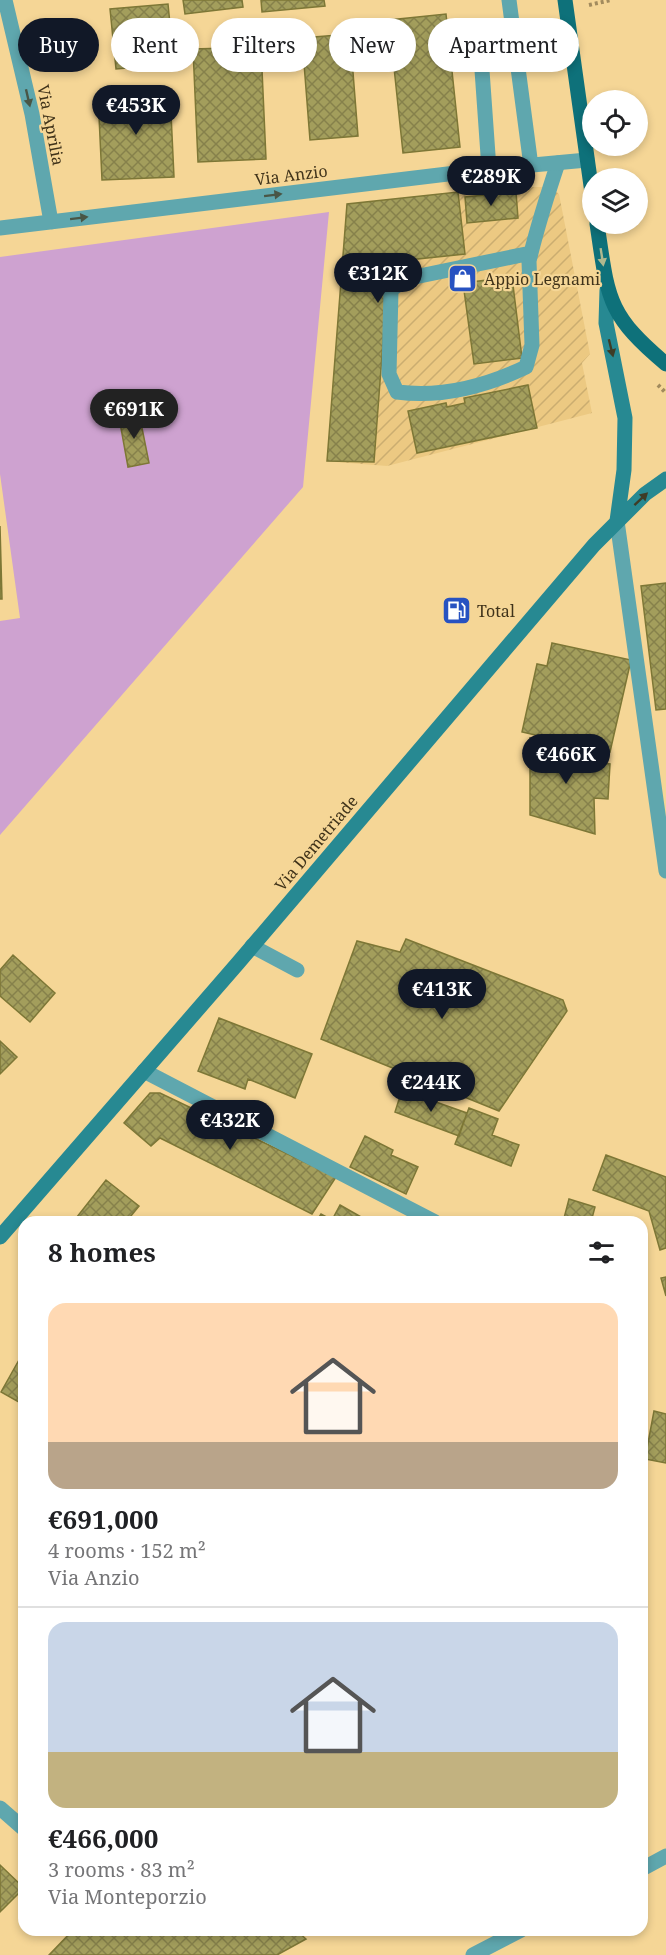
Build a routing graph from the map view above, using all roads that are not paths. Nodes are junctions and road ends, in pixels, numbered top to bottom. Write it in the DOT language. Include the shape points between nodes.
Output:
graph roads {
  1 [pos="5,0"];
  2 [pos="509,0"];
  3 [pos="565,0"];
  4 [pos="482,72"];
  5 [pos="587,160"];
  6 [pos="558,163"];
  7 [pos="531,166"];
  8 [pos="588,168"];
  9 [pos="489,169"];
  10 [pos="51,222"];
  11 [pos="0,228"];
  12 [pos="599,234"];
  13 [pos="531,253"];
  14 [pos="607,290"];
  15 [pos="666,364"];
  16 [pos="666,478"];
  17 [pos="617,521"];
  18 [pos="666,871"];
  19 [pos="252,946"];
  20 [pos="297,970"];
  21 [pos="144,1071"];
  22 [pos="18,1216"];
  23 [pos="18,1216"];
  24 [pos="423,1216"];
  25 [pos="0,1237"];
  26 [pos="0,1808"];
  27 [pos="18,1824"];
  28 [pos="666,1856"];
  29 [pos="648,1866"];
  30 [pos="509,1936"];
  31 [pos="473,1955"];
  1 -- 10 [label="street, Via Aprilia, one-way" via="32,114"];
  2 -- 7 [label="street"];
  3 -- 5 [label="main road"];
  4 -- 9 [label="street"];
  5 -- 6 [label="street, Via Anzio"];
  5 -- 8 [label="main road"];
  6 -- 7 [label="street, Via Anzio"];
  6 -- 13 [label="street"];
  7 -- 9 [label="street, Via Anzio"];
  10 -- 9 [label="street, Via Anzio, one-way"];
  10 -- 11 [label="street, Via Anzio"];
  12 -- 14 [label="main road, one-way"];
  13 -- 13 [label="street" via="532,345 526,367 492,383 423,395 397,392 388,374 391,291 405,279"];
  14 -- 15 [label="main road" via="619,318"];
  14 -- 17 [label="street, one-way" via="606,323 625,418"];
  17 -- 16 [label="street, Via Demetriade, one-way"];
  17 -- 18 [label="street"];
  17 -- 19 [label="street, Via Demetriade"];
  19 -- 20 [label="street"];
  19 -- 21 [label="street, Via Demetriade"];
  21 -- 22 [label="street, Via Demetriade"];
  21 -- 24 [label="street"];
  23 -- 25 [label="street, Via Demetriade"];
  26 -- 27 [label="street"];
  28 -- 29 [label="street"];
  30 -- 31 [label="street"];
}
